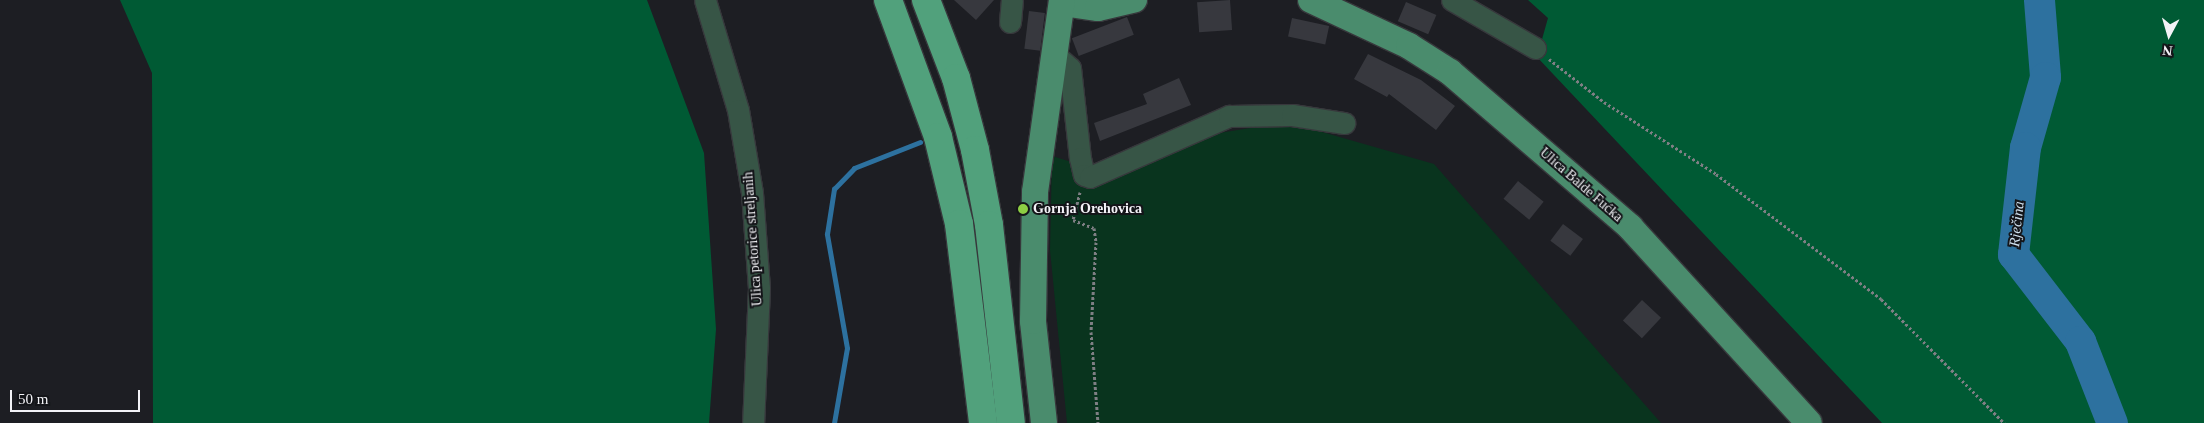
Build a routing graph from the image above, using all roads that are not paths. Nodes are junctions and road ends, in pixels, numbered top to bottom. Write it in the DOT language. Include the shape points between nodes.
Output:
graph roads {
  1 [pos="705,0"];
  2 [pos="888,0"];
  3 [pos="926,0"];
  4 [pos="1012,0"];
  5 [pos="1311,0"];
  6 [pos="1452,0"];
  7 [pos="1062,1"];
  8 [pos="1119,2"];
  9 [pos="1010,22"];
  10 [pos="1535,48"];
  11 [pos="1055,55"];
  12 [pos="1344,123"];
  13 [pos="753,423"];
  14 [pos="983,423"];
  15 [pos="1011,423"];
  16 [pos="1044,423"];
  17 [pos="1810,423"];
  1 -- 13 [label="street, Ulica petorice streljanih" via="738,110 752,193 759,288"];
  2 -- 14 [label="highway" via="938,137 959,224"];
  3 -- 15 [label="highway" via="956,78 975,150 989,226"];
  4 -- 9 [label="street"];
  5 -- 17 [label="main road, Ulica Balde Fućka" via="1409,46 1450,72 1630,227"];
  6 -- 10 [label="street"];
  7 -- 8 [label="main road" via="1087,8"];
  7 -- 11 [label="main road"];
  11 -- 12 [label="street" via="1070,68 1084,175 1096,175 1229,116 1292,114"];
  11 -- 16 [label="main road" via="1035,192 1032,251 1033,321"];
}
